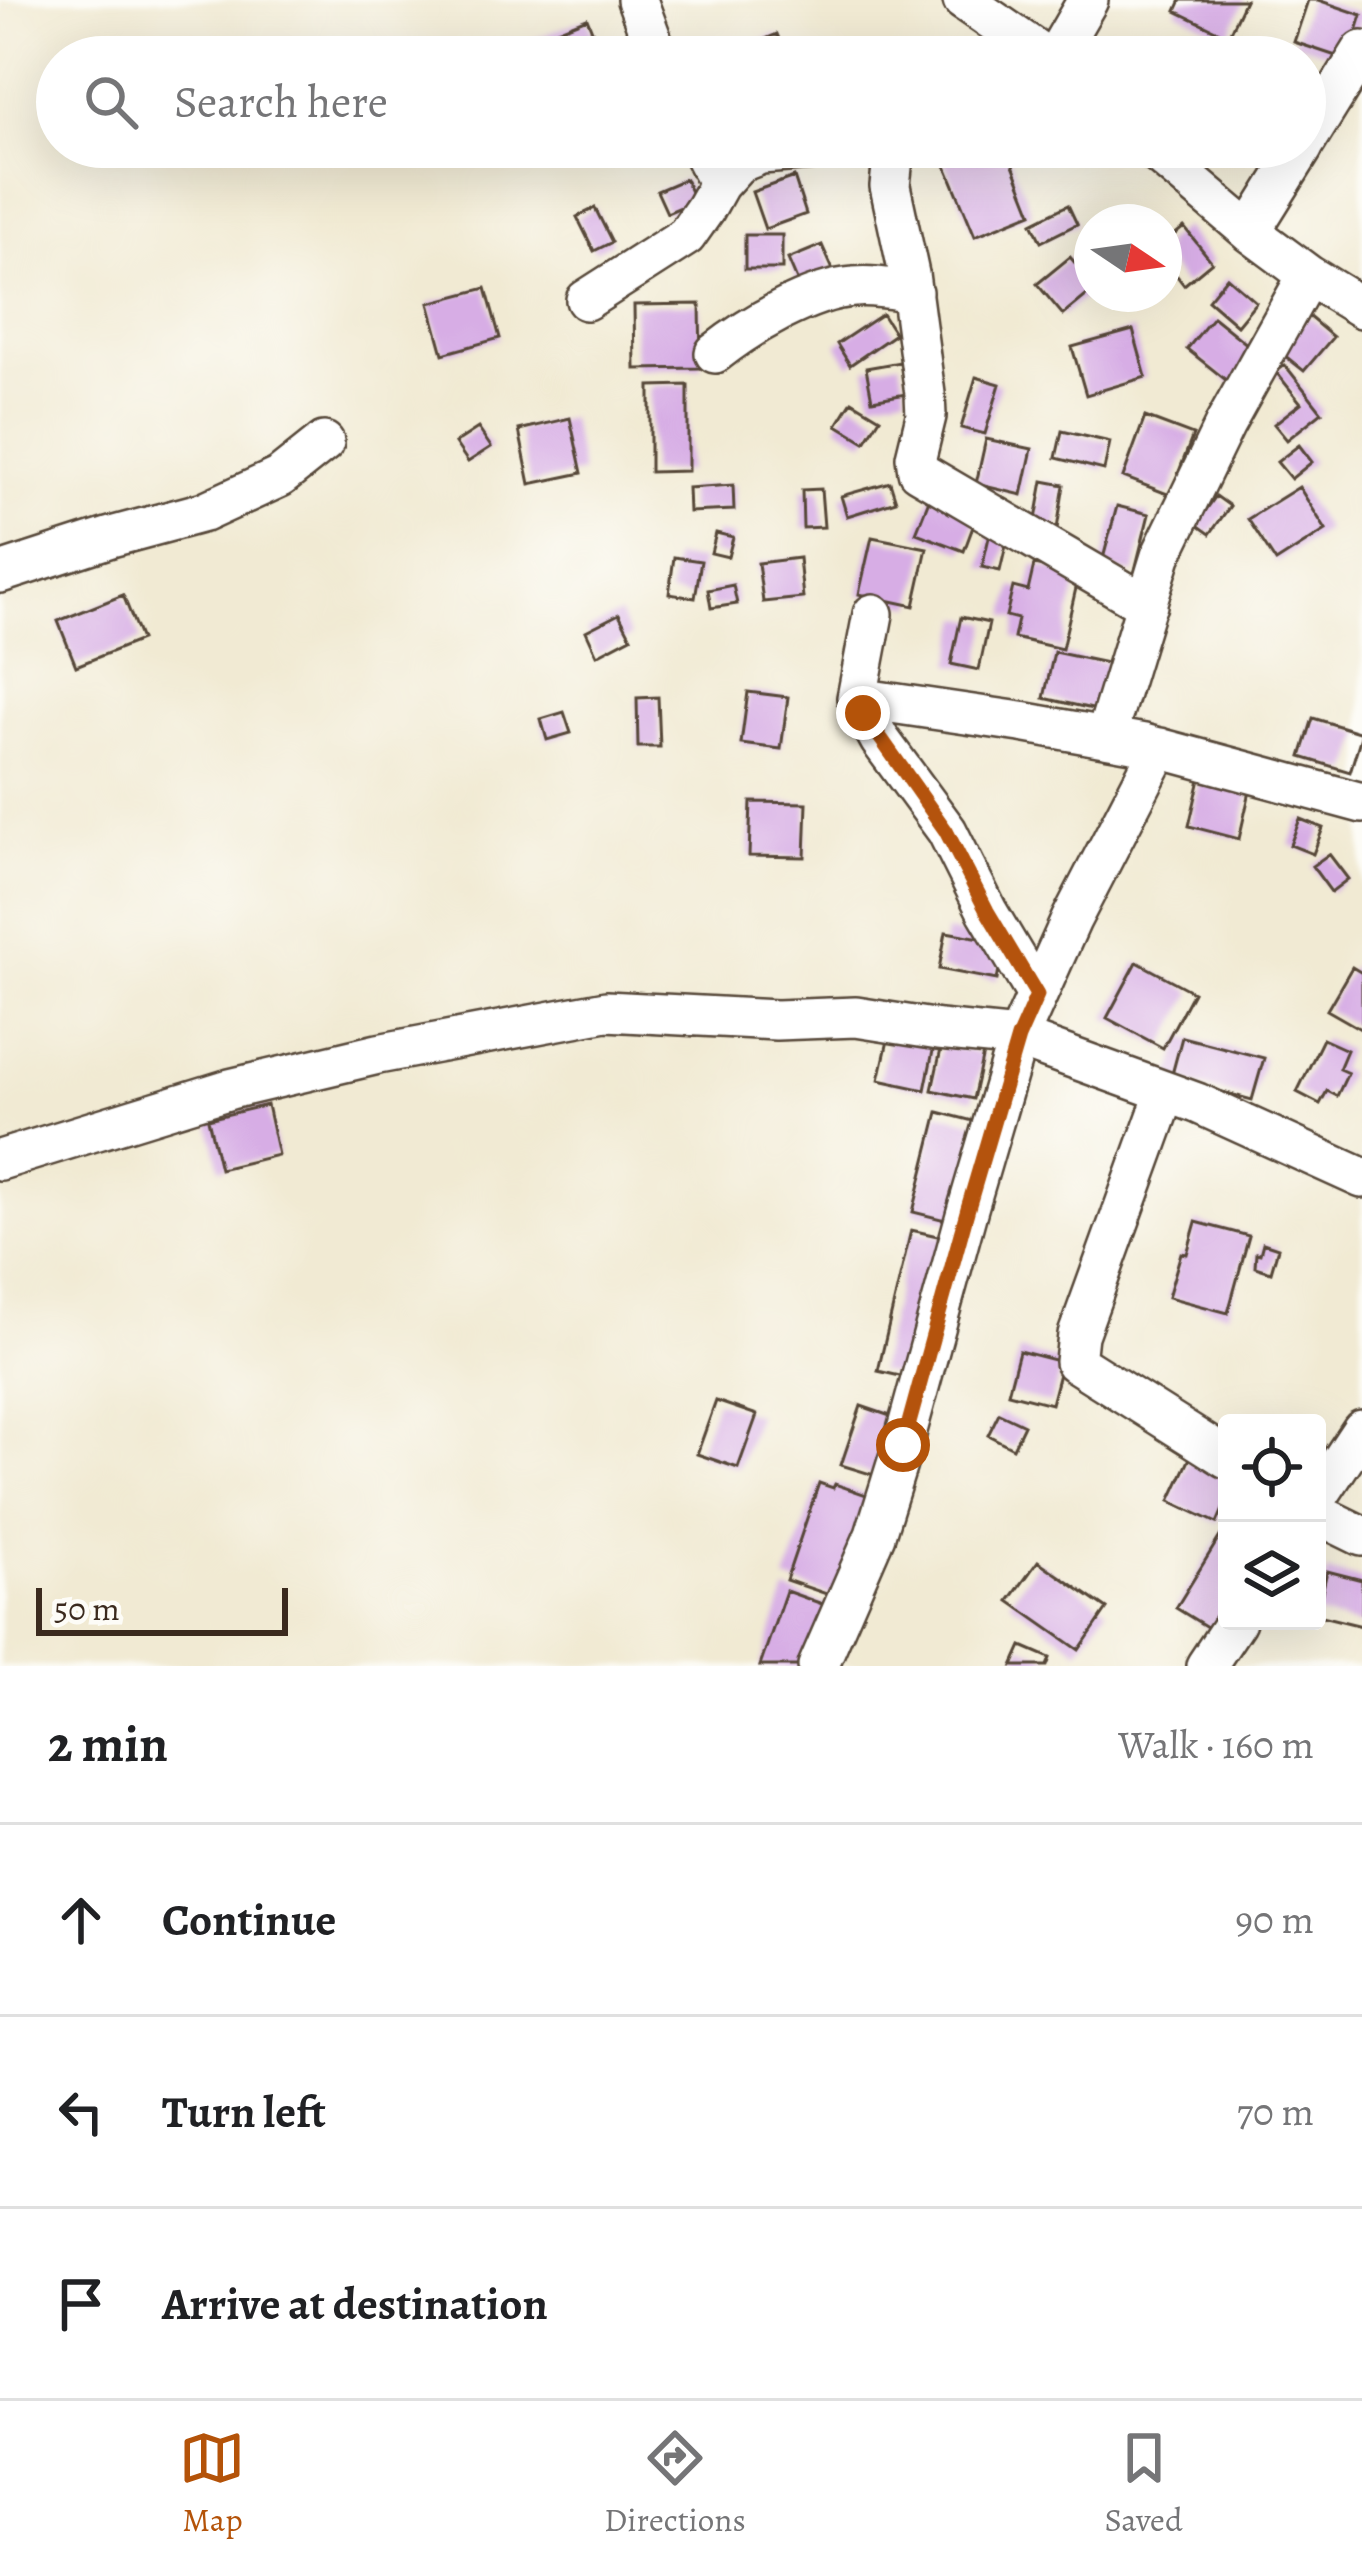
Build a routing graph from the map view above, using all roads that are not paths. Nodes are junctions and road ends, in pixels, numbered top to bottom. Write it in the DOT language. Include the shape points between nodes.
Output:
graph roads {
  1 [pos="637,0"];
  2 [pos="963,0"];
  3 [pos="1088,0"];
  4 [pos="650,36"];
  5 [pos="1018,36"];
  6 [pos="1064,36"];
  7 [pos="1362,51"];
  8 [pos="1326,109"];
  9 [pos="711,168"];
  10 [pos="733,168"];
  11 [pos="892,168"];
  12 [pos="1175,168"];
  13 [pos="1290,168"];
  14 [pos="719,184"];
  15 [pos="1250,232"];
  16 [pos="1308,275"];
  17 [pos="911,292"];
  18 [pos="586,300"];
  19 [pos="1362,308"];
  20 [pos="715,352"];
  21 [pos="324,442"];
  22 [pos="0,573"];
  23 [pos="1147,605"];
  24 [pos="873,614"];
  25 [pos="856,698"];
  26 [pos="1106,736"];
  27 [pos="1160,748"];
  28 [pos="1362,802"];
  29 [pos="1037,995"];
  30 [pos="1018,1038"];
  31 [pos="1166,1092"];
  32 [pos="0,1160"];
  33 [pos="1362,1178"];
  34 [pos="1362,1430"];
  35 [pos="1218,1453"];
  36 [pos="1326,1484"];
  37 [pos="1326,1518"];
  38 [pos="1362,1536"];
  39 [pos="1230,1630"];
  40 [pos="818,1666"];
  41 [pos="1206,1666"];
  1 -- 4 [label="street"];
  2 -- 5 [label="street"];
  3 -- 6 [label="street"];
  7 -- 8 [label="street"];
  9 -- 14 [label="street"];
  10 -- 14 [label="street"];
  11 -- 17 [label="street"];
  12 -- 15 [label="street"];
  13 -- 15 [label="street"];
  14 -- 18 [label="street" via="686,236"];
  15 -- 16 [label="street"];
  16 -- 19 [label="street"];
  16 -- 23 [label="street" via="1215,442"];
  17 -- 20 [label="street" via="847,287 751,325"];
  17 -- 23 [label="street" via="926,416 918,471"];
  21 -- 22 [label="street" via="280,477 204,512"];
  23 -- 26 [label="street"];
  24 -- 25 [label="street"];
  25 -- 26 [label="street"];
  25 -- 29 [label="street" via="946,831"];
  26 -- 27 [label="street"];
  27 -- 28 [label="street"];
  27 -- 29 [label="street"];
  29 -- 30 [label="street"];
  30 -- 31 [label="street"];
  30 -- 32 [label="street" via="856,1017 606,1011 230,1089"];
  30 -- 40 [label="street" via="882,1513"];
  31 -- 33 [label="street"];
  31 -- 35 [label="street" via="1075,1361"];
  34 -- 36 [label="street"];
  37 -- 38 [label="street"];
  39 -- 41 [label="street"];
}
